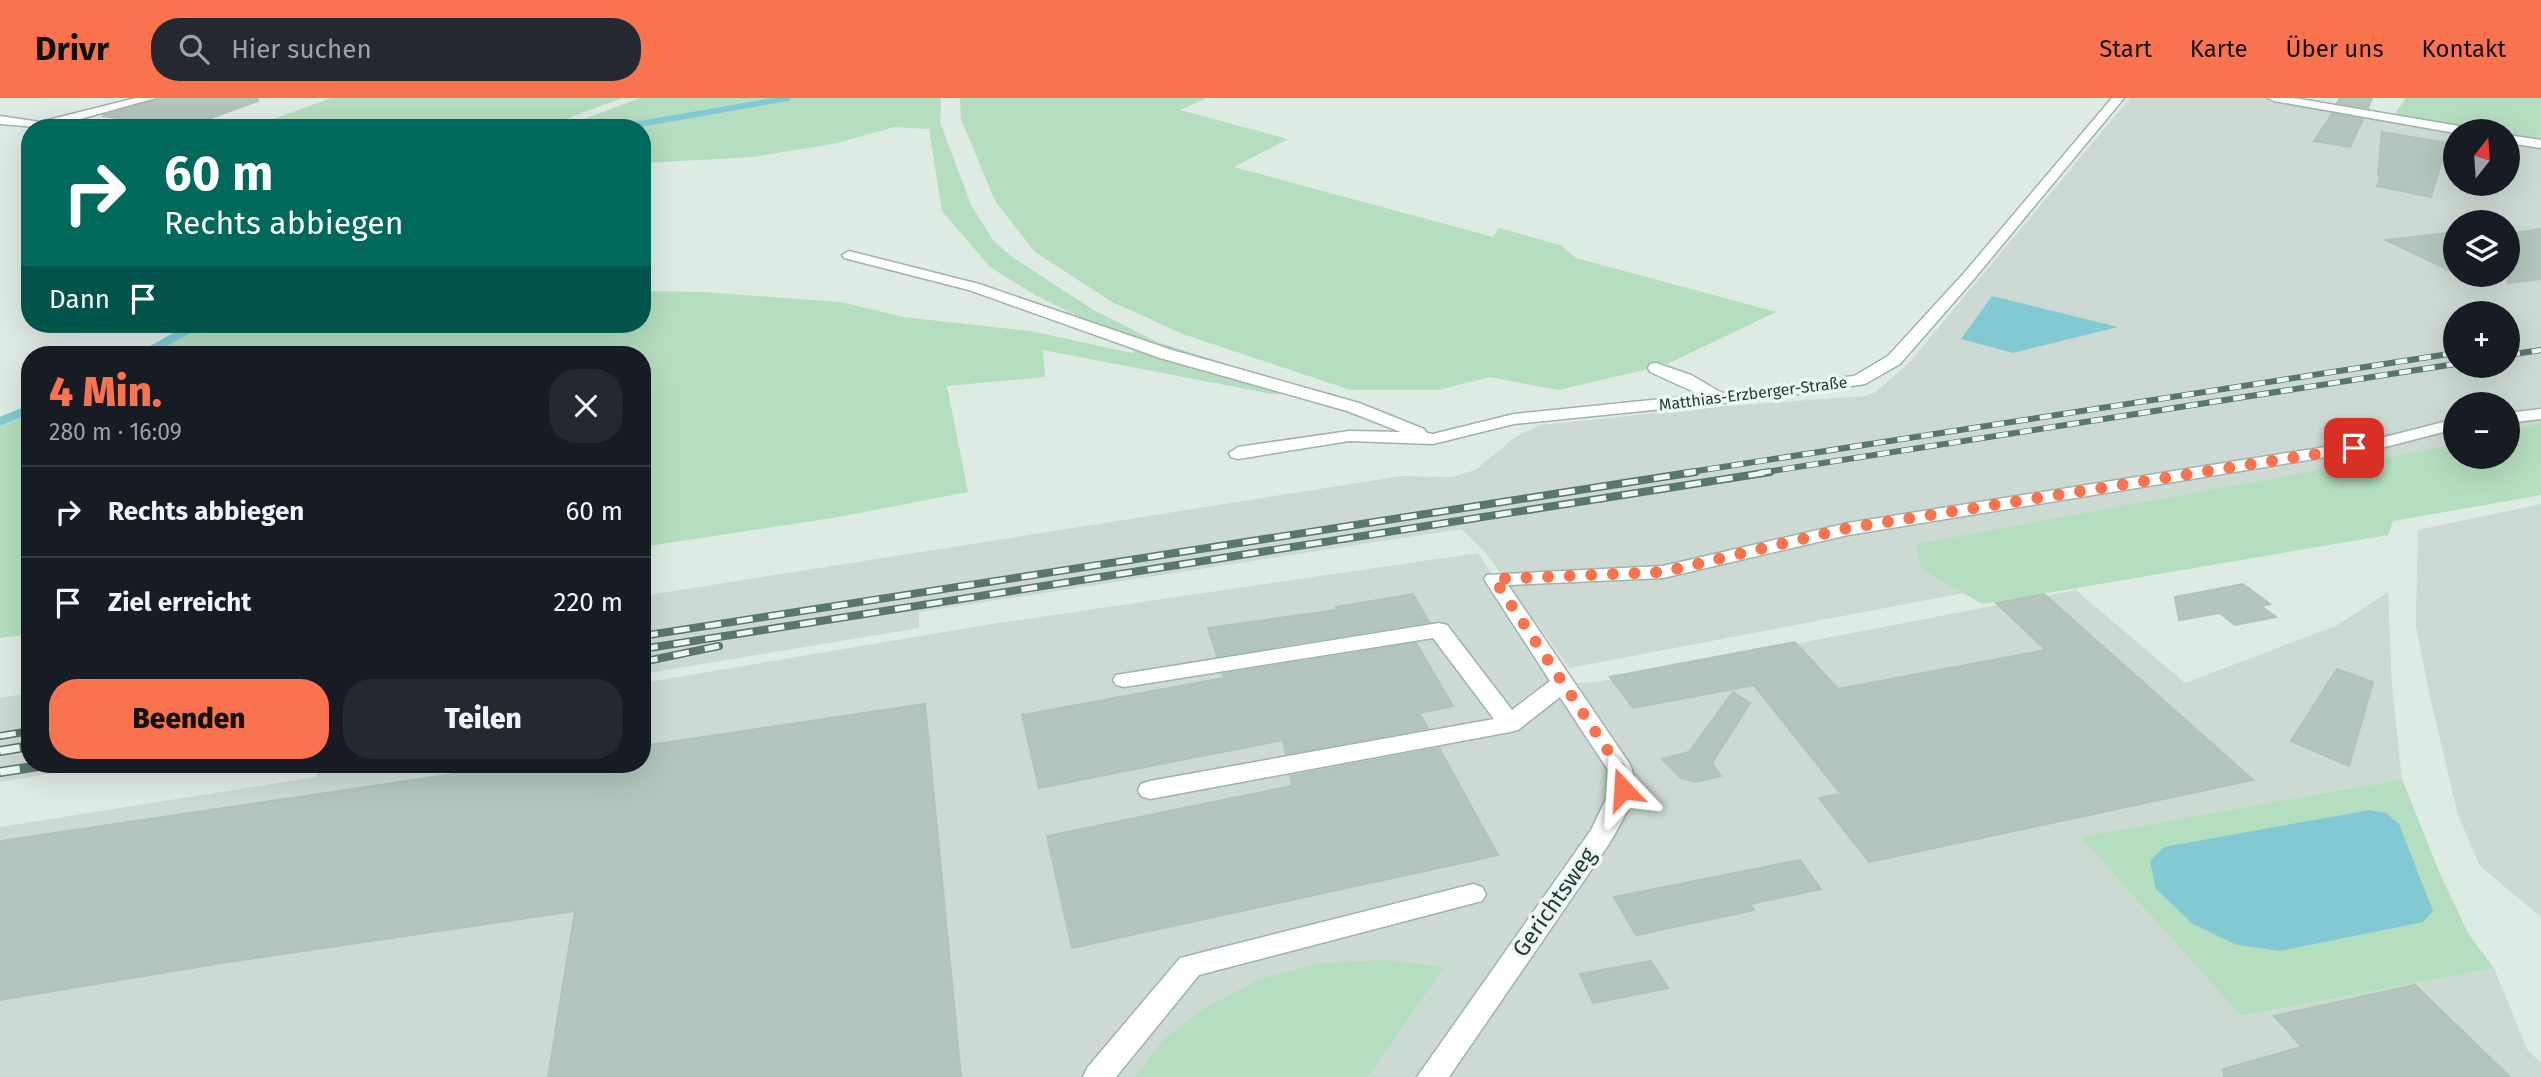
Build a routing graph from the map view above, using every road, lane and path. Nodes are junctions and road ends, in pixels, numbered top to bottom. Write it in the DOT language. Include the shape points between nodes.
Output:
graph roads {
  1 [pos="150,98"];
  2 [pos="2118,98"];
  3 [pos="2274,98"];
  4 [pos="68,119"];
  5 [pos="0,120"];
  6 [pos="21,123"];
  7 [pos="2443,127"];
  8 [pos="2520,141"];
  9 [pos="2541,145"];
  10 [pos="849,255"];
  11 [pos="1656,368"];
  12 [pos="1718,398"];
  13 [pos="2541,414"];
  14 [pos="2520,417"];
  15 [pos="2443,427"];
  16 [pos="1433,439"];
  17 [pos="1238,453"];
  18 [pos="1125,680"];
  19 [pos="1562,684"];
  20 [pos="1510,724"];
  21 [pos="1150,790"];
  22 [pos="1473,894"];
  23 [pos="1098,1077"];
  24 [pos="1433,1077"];
  1 -- 4 [label="street"];
  2 -- 12 [label="street, Matthias-Erzberger-Straße" via="1894,360 1859,380"];
  3 -- 7 [label="street"];
  5 -- 6 [label="street"];
  8 -- 9 [label="street"];
  10 -- 16 [label="street" via="974,286 1166,354 1353,407"];
  11 -- 12 [label="street"];
  12 -- 16 [label="street, Matthias-Erzberger-Straße" via="1514,419"];
  13 -- 14 [label="street"];
  15 -- 19 [label="street, Gerichtsweg" via="2381,443 1848,528 1664,572 1494,579"];
  16 -- 17 [label="street, Matthias-Erzberger-Straße" via="1349,436"];
  18 -- 20 [label="street" via="1439,630"];
  19 -- 20 [label="street"];
  19 -- 24 [label="street, Gerichtsweg" via="1620,769 1623,789 1618,806"];
  20 -- 21 [label="street"];
  22 -- 23 [label="street" via="1190,966"];
}
